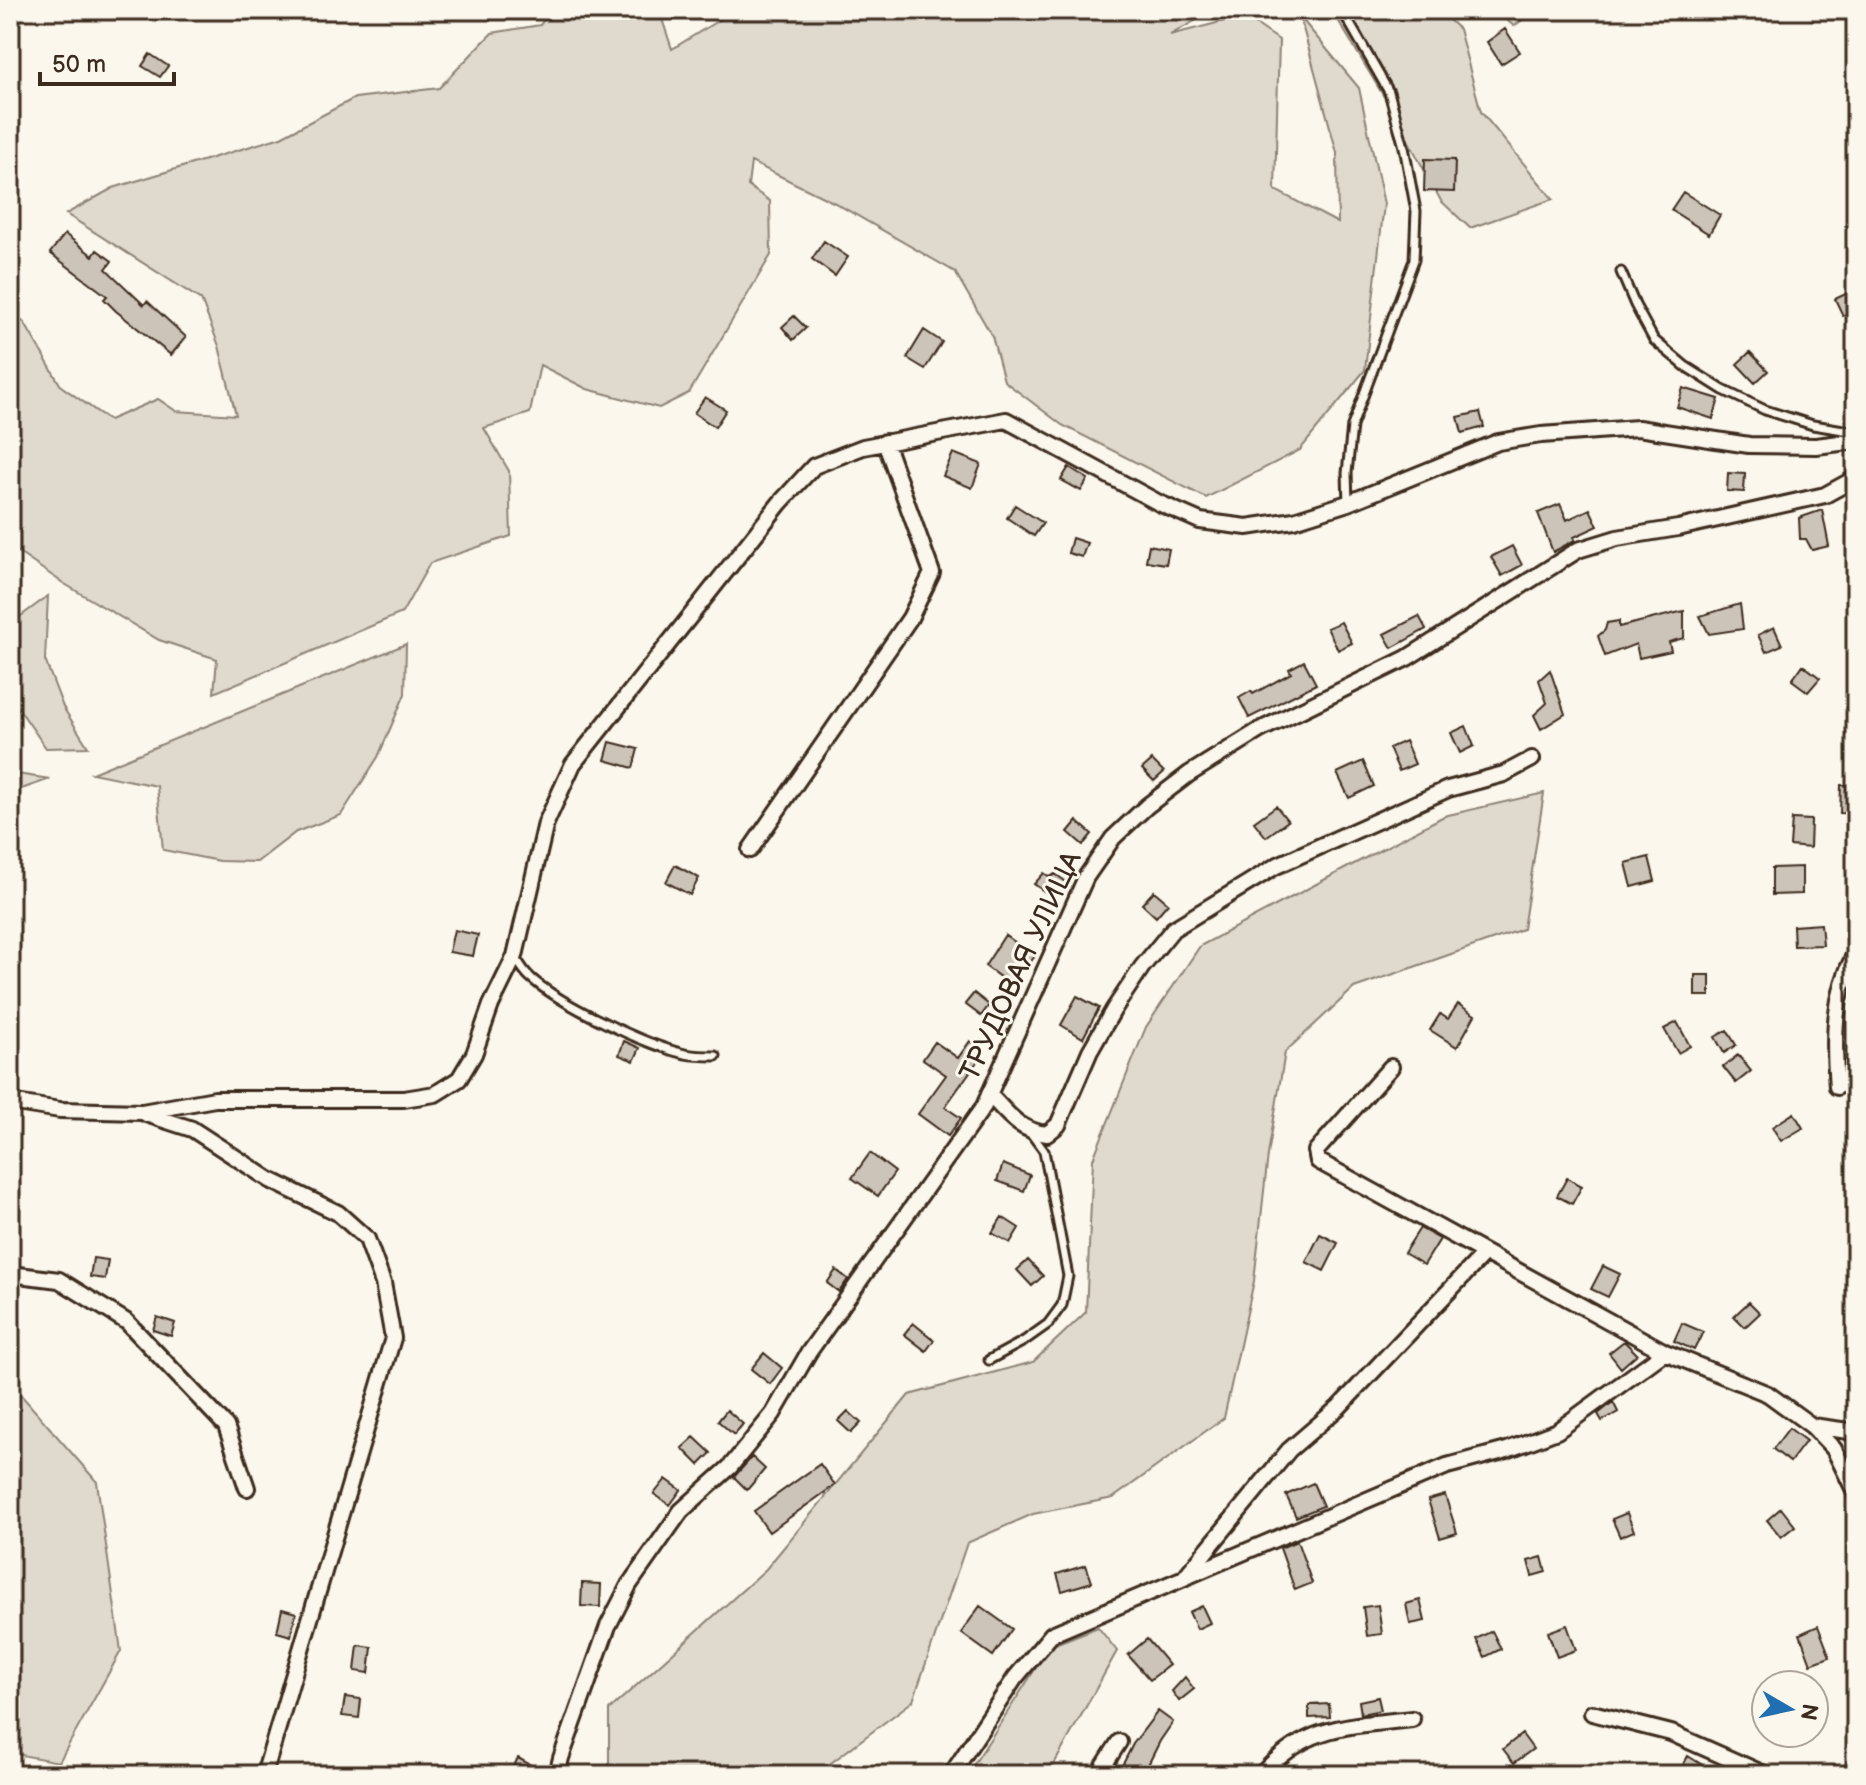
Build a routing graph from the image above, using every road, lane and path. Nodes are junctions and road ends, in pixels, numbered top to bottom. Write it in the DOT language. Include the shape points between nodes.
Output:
graph roads {
  1 [pos="1342,10"];
  2 [pos="1621,272"];
  3 [pos="1856,432"];
  4 [pos="1856,441"];
  5 [pos="885,442"];
  6 [pos="1856,478"];
  7 [pos="1348,503"];
  8 [pos="1532,759"];
  9 [pos="750,850"];
  10 [pos="1856,951"];
  11 [pos="515,956"];
  12 [pos="716,1056"];
  13 [pos="1391,1067"];
  14 [pos="1837,1087"];
  15 [pos="989,1094"];
  16 [pos="10,1102"];
  17 [pos="142,1112"];
  18 [pos="1030,1132"];
  19 [pos="1484,1254"];
  20 [pos="10,1274"];
  21 [pos="1665,1352"];
  22 [pos="989,1360"];
  23 [pos="1812,1426"];
  24 [pos="1856,1432"];
  25 [pos="247,1488"];
  26 [pos="1856,1494"];
  27 [pos="1184,1578"];
  28 [pos="1592,1713"];
  29 [pos="1412,1719"];
  30 [pos="1119,1742"];
  31 [pos="264,1775"];
  32 [pos="557,1775"];
  33 [pos="951,1775"];
  34 [pos="1098,1775"];
  35 [pos="1261,1775"];
  36 [pos="1766,1775"];
  1 -- 7 [label="lane" via="1389,92 1416,211 1414,260 1352,426"];
  2 -- 3 [label="lane" via="1654,340 1685,366 1765,410"];
  4 -- 7 [label="street" via="1749,445 1638,428 1541,435 1498,442"];
  5 -- 7 [label="street" via="1006,420 1200,521 1247,527 1294,520"];
  5 -- 9 [label="street" via="932,573 910,618"];
  5 -- 11 [label="street" via="814,466 573,764 546,823"];
  6 -- 15 [label="street, ТРУДОВАЯ УЛИЦА" via="1825,495 1578,550 1407,658 1260,730 1189,774 1113,838 1086,877"];
  8 -- 18 [label="street" via="1504,774 1448,789 1276,866 1173,929 1114,1009 1058,1125 1047,1134"];
  10 -- 14 [label="street" via="1840,995 1833,1037"];
  11 -- 12 [label="lane" via="528,976 589,1013 656,1045 688,1055"];
  11 -- 17 [label="street" via="467,1067 459,1079 435,1094 404,1099 215,1099"];
  13 -- 19 [label="street" via="1316,1151 1318,1161"];
  15 -- 18 [label="street"];
  15 -- 32 [label="street, ТРУДОВАЯ УЛИЦА" via="950,1157 809,1352 773,1414 730,1467 681,1511 629,1585 608,1626"];
  16 -- 17 [label="street" via="60,1110"];
  17 -- 31 [label="street" via="192,1129 270,1180 338,1213 367,1239 383,1283 393,1338"];
  18 -- 22 [label="lane" via="1044,1151 1068,1276 1062,1305 1048,1324"];
  19 -- 21 [label="street"];
  19 -- 27 [label="street" via="1339,1407 1289,1450"];
  20 -- 25 [label="street" via="59,1280 127,1322 226,1426"];
  21 -- 23 [label="street" via="1768,1394"];
  21 -- 27 [label="street" via="1557,1431 1447,1466"];
  23 -- 24 [label="street"];
  23 -- 26 [label="street" via="1834,1449"];
  27 -- 33 [label="street" via="1052,1634 1015,1678"];
  28 -- 36 [label="street" via="1671,1733"];
  29 -- 35 [label="street" via="1317,1732"];
  30 -- 34 [label="street"];
}
